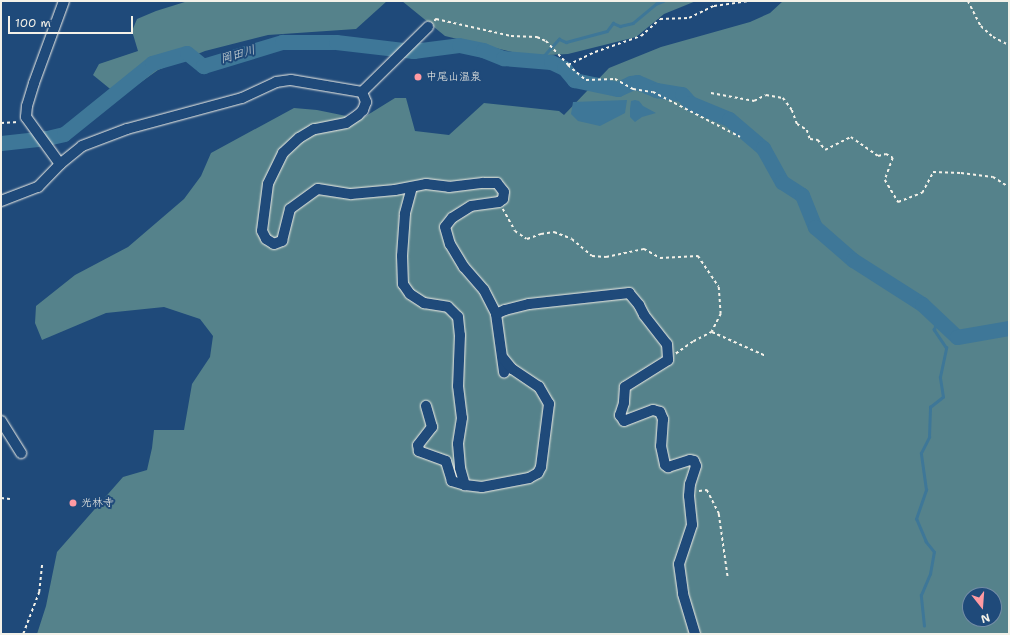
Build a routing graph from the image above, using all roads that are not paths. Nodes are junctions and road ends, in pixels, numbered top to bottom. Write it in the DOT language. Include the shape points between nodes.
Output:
graph roads {
  1 [pos="64,1"];
  2 [pos="428,27"];
  3 [pos="362,92"];
  4 [pos="60,164"];
  5 [pos="412,187"];
  6 [pos="1,201"];
  7 [pos="496,314"];
  8 [pos="502,357"];
  9 [pos="504,372"];
  10 [pos="426,406"];
  11 [pos="1,421"];
  12 [pos="21,453"];
  13 [pos="465,485"];
  14 [pos="695,634"];
  1 -- 4 [label="street" via="34,83 26,117"];
  2 -- 3 [label="street"];
  3 -- 4 [label="street" via="291,80 276,82 242,98 127,129 82,146"];
  3 -- 5 [label="street" via="366,102 358,115 346,123 314,129 299,138 283,153 268,184 262,224 266,239 274,244 282,241 290,209 318,189 351,194"];
  4 -- 6 [label="street" via="38,187"];
  5 -- 7 [label="street" via="426,184 449,187 497,183 504,192 503,199 499,202 471,206 452,218 445,226 450,244 464,267 484,290"];
  5 -- 13 [label="street" via="405,214 403,284 410,294 424,303 448,307 458,318 458,386 462,418 458,444 460,468"];
  7 -- 8 [label="street"];
  7 -- 14 [label="street" via="529,304 629,293 667,344 668,360 625,387 620,418 624,421 653,410 660,412 663,419 661,446 665,465 668,467 690,460 694,461 696,466 689,494 692,525 679,564 683,594"];
  8 -- 9 [label="street"];
  8 -- 13 [label="street" via="512,369 539,387 548,404 541,466 538,473 529,478 482,487"];
  10 -- 13 [label="street" via="432,427 418,445 419,451 446,461 452,481"];
  11 -- 12 [label="street"];
}
